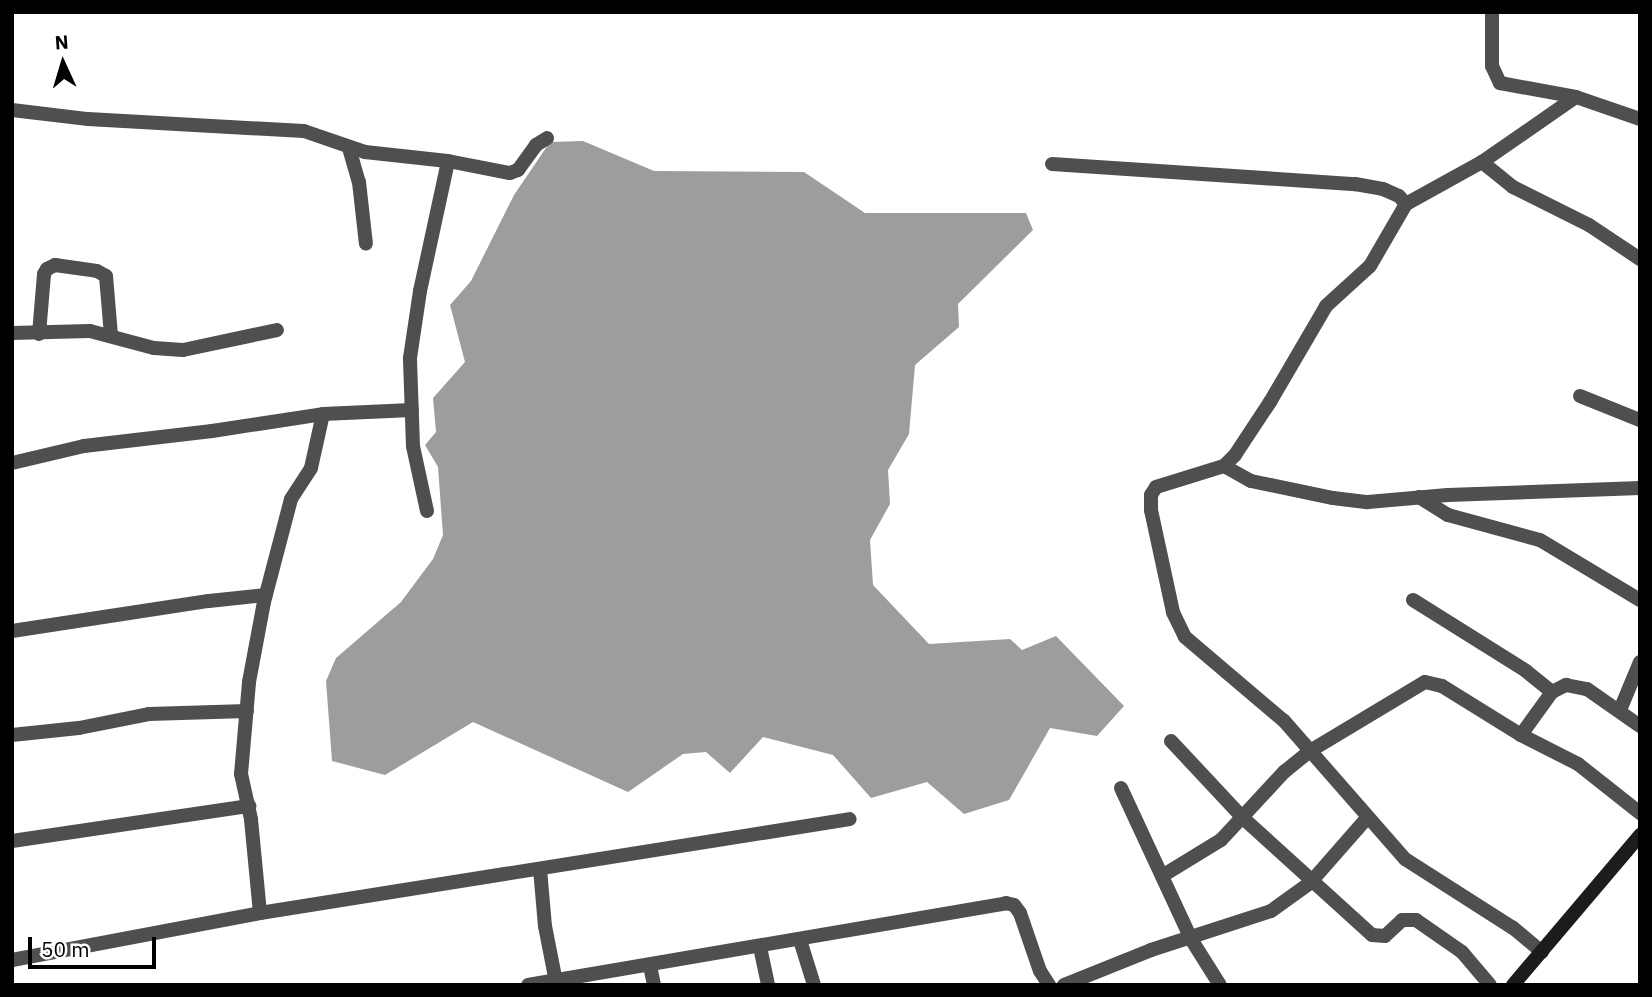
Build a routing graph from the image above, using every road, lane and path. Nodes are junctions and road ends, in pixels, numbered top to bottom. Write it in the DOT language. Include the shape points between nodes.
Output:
graph roads {
  1 [pos="1492,12"];
  2 [pos="1576,97"];
  3 [pos="12,110"];
  4 [pos="1640,119"];
  5 [pos="547,138"];
  6 [pos="349,148"];
  7 [pos="448,161"];
  8 [pos="1482,162"];
  9 [pos="1052,164"];
  10 [pos="1406,204"];
  11 [pos="366,244"];
  12 [pos="1640,260"];
  13 [pos="277,330"];
  14 [pos="12,333"];
  15 [pos="39,334"];
  16 [pos="111,335"];
  17 [pos="1580,396"];
  18 [pos="412,410"];
  19 [pos="323,414"];
  20 [pos="1640,420"];
  21 [pos="12,463"];
  22 [pos="1224,466"];
  23 [pos="1640,488"];
  24 [pos="1419,498"];
  25 [pos="427,511"];
  26 [pos="266,595"];
  27 [pos="1413,600"];
  28 [pos="1640,600"];
  29 [pos="12,631"];
  30 [pos="1640,662"];
  31 [pos="1552,692"];
  32 [pos="1620,709"];
  33 [pos="247,711"];
  34 [pos="1640,726"];
  35 [pos="12,735"];
  36 [pos="1521,735"];
  37 [pos="1171,741"];
  38 [pos="1310,751"];
  39 [pos="1121,788"];
  40 [pos="249,806"];
  41 [pos="1640,813"];
  42 [pos="1243,818"];
  43 [pos="1367,818"];
  44 [pos="850,819"];
  45 [pos="1640,835"];
  46 [pos="12,841"];
  47 [pos="540,869"];
  48 [pos="1162,876"];
  49 [pos="1310,883"];
  50 [pos="260,912"];
  51 [pos="1191,939"];
  52 [pos="800,940"];
  53 [pos="760,947"];
  54 [pos="1542,951"];
  55 [pos="12,960"];
  56 [pos="650,966"];
  57 [pos="556,982"];
  58 [pos="528,985"];
  59 [pos="654,985"];
  60 [pos="768,985"];
  61 [pos="814,985"];
  62 [pos="1049,985"];
  63 [pos="1064,985"];
  64 [pos="1220,985"];
  65 [pos="1490,985"];
  66 [pos="1513,985"];
  1 -- 2 [label="street" via="1492,66 1500,83"];
  2 -- 4 [label="street"];
  2 -- 8 [label="street"];
  3 -- 6 [label="street" via="88,119 304,131"];
  5 -- 7 [label="street" via="510,173"];
  6 -- 7 [label="street"];
  6 -- 11 [label="street" via="359,183"];
  7 -- 18 [label="street" via="410,358"];
  8 -- 10 [label="street"];
  8 -- 12 [label="street" via="1513,187 1589,225"];
  9 -- 10 [label="street" via="1356,184 1383,189"];
  10 -- 22 [label="street" via="1370,266 1326,306 1270,402"];
  13 -- 16 [label="street" via="183,350 154,348"];
  14 -- 15 [label="street"];
  15 -- 16 [label="street" via="90,331"];
  15 -- 16 [label="street" via="44,274 55,265 106,276"];
  17 -- 20 [label="street"];
  18 -- 19 [label="street"];
  18 -- 25 [label="street" via="413,446"];
  19 -- 21 [label="street" via="84,446"];
  19 -- 26 [label="street" via="311,468 291,499"];
  22 -- 24 [label="street" via="1251,481 1333,498 1368,502"];
  22 -- 38 [label="street" via="1165,483 1151,495 1173,612 1185,637 1284,720"];
  23 -- 24 [label="street"];
  24 -- 28 [label="street" via="1448,515 1539,540"];
  26 -- 29 [label="street"];
  26 -- 33 [label="street"];
  27 -- 31 [label="street"];
  30 -- 32 [label="street"];
  31 -- 32 [label="street" via="1577,685"];
  31 -- 36 [label="street"];
  32 -- 34 [label="street"];
  33 -- 35 [label="street" via="149,714"];
  33 -- 40 [label="street" via="241,774"];
  36 -- 38 [label="street" via="1442,686 1426,682"];
  36 -- 41 [label="street" via="1578,764"];
  37 -- 42 [label="street"];
  38 -- 42 [label="street" via="1284,772"];
  38 -- 43 [label="street"];
  39 -- 48 [label="street"];
  40 -- 46 [label="street"];
  40 -- 50 [label="street"];
  42 -- 48 [label="street" via="1221,840"];
  42 -- 49 [label="street"];
  43 -- 49 [label="street"];
  43 -- 54 [label="street" via="1418,869"];
  44 -- 47 [label="street"];
  45 -- 54 [label="street"];
  47 -- 50 [label="street"];
  47 -- 57 [label="street"];
  48 -- 51 [label="street"];
  49 -- 51 [label="street" via="1271,911"];
  49 -- 65 [label="street" via="1372,935 1385,936 1402,920 1416,920 1462,952"];
  50 -- 55 [label="street"];
  51 -- 63 [label="street"];
  51 -- 64 [label="street"];
  52 -- 53 [label="street"];
  52 -- 61 [label="street"];
  52 -- 62 [label="street" via="1006,903 1020,913"];
  53 -- 56 [label="street"];
  53 -- 60 [label="street"];
  54 -- 66 [label="street"];
  56 -- 57 [label="street"];
  56 -- 59 [label="street"];
  57 -- 58 [label="street"];
}
